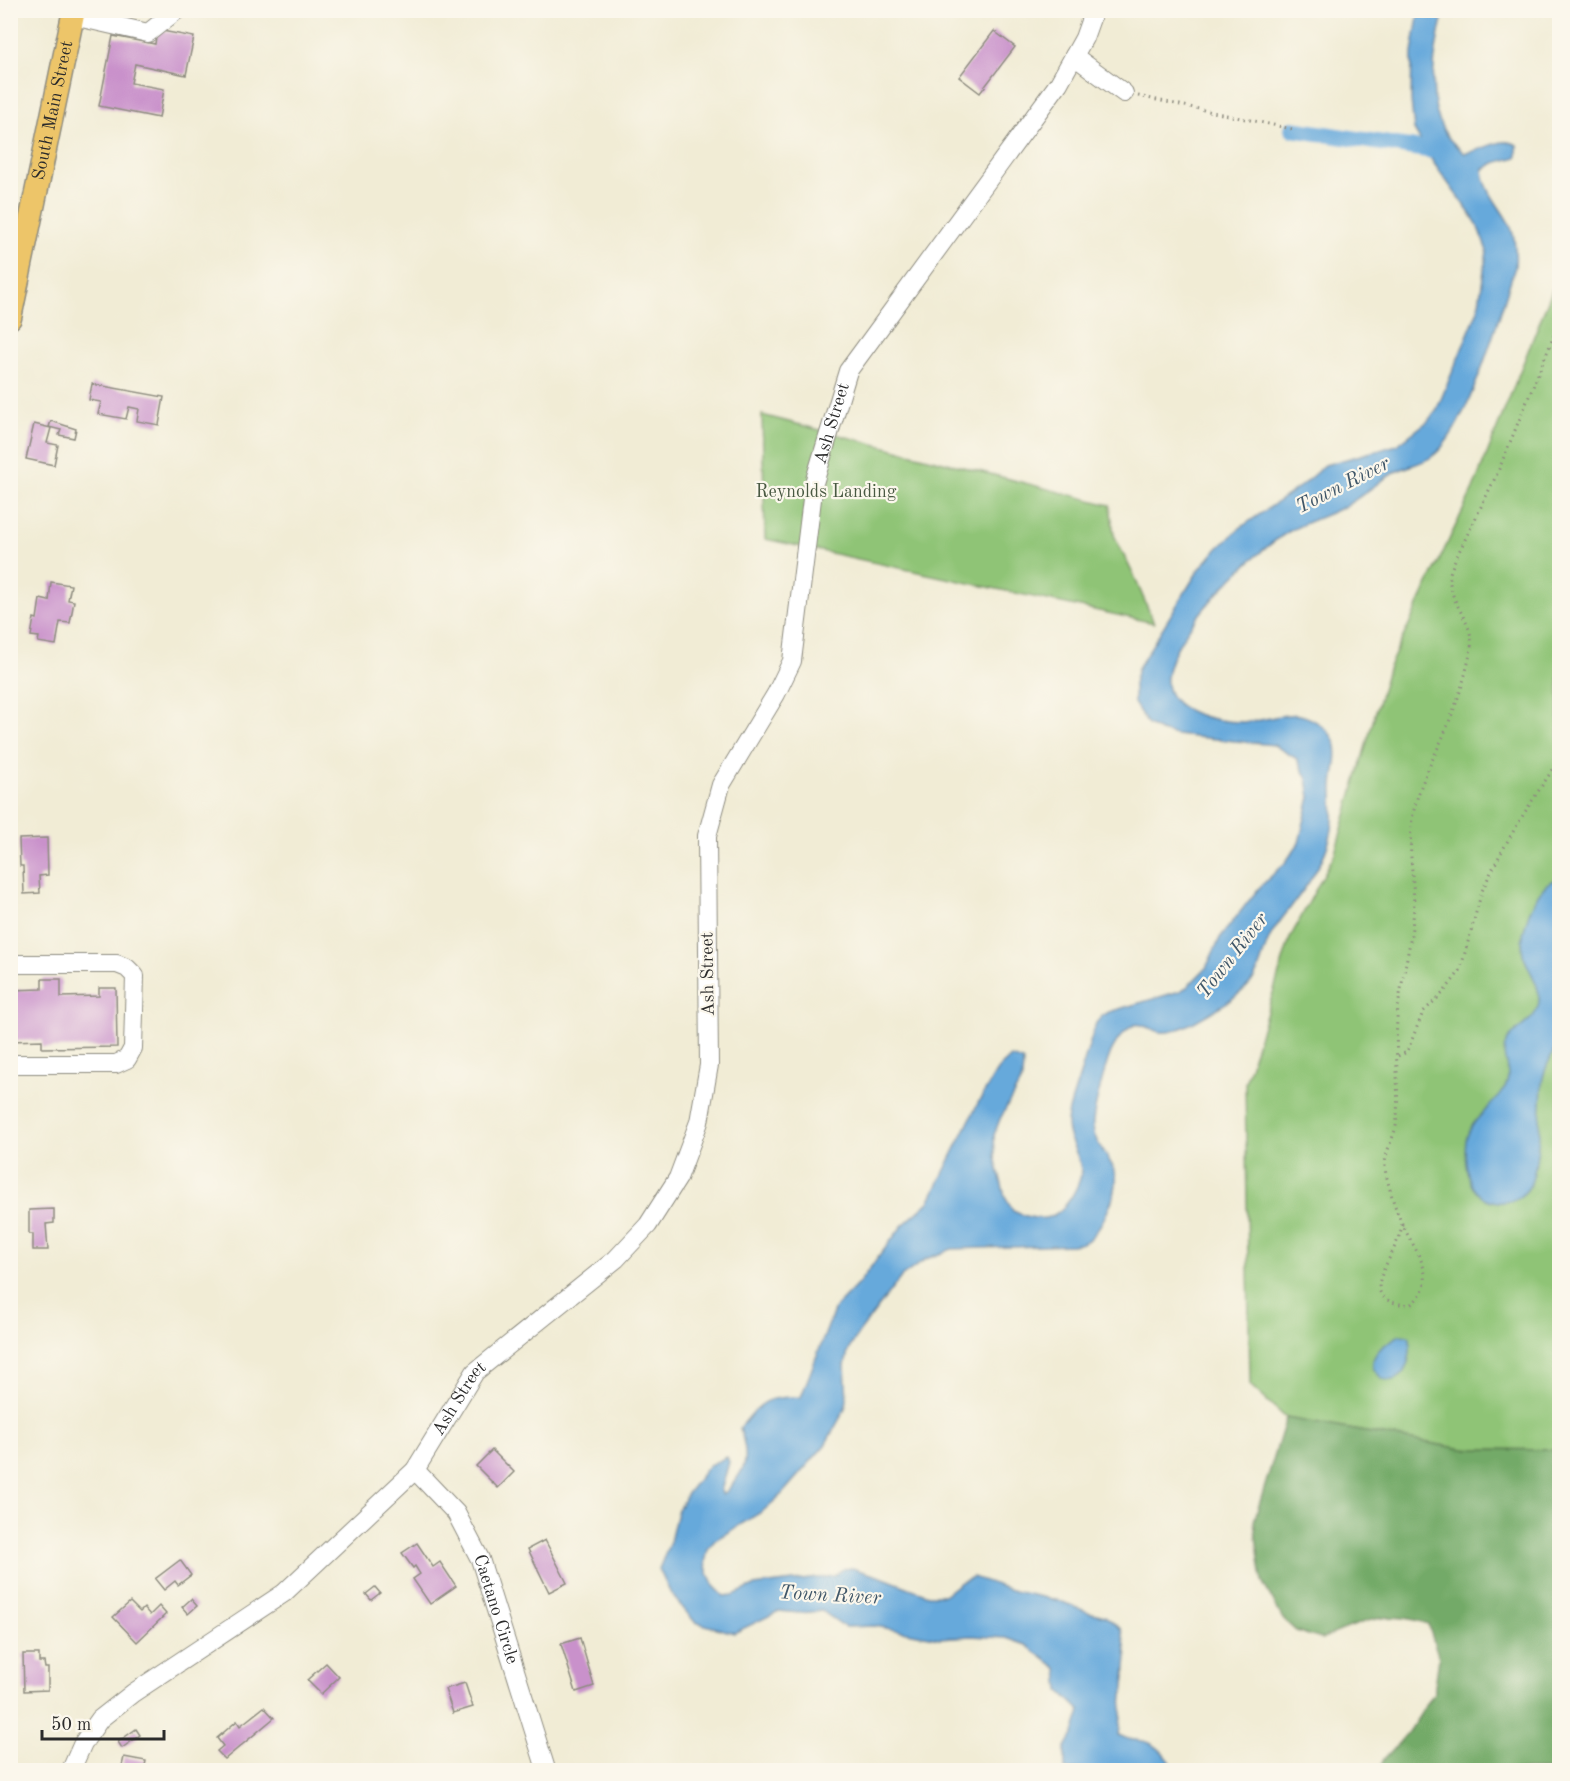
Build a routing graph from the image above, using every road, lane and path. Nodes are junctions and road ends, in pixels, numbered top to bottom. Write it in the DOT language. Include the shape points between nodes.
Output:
graph roads {
  1 [pos="177,10"];
  2 [pos="1094,10"];
  3 [pos="74,13"];
  4 [pos="1074,56"];
  5 [pos="1124,93"];
  6 [pos="1292,129"];
  7 [pos="10,318"];
  8 [pos="1560,321"];
  9 [pos="1560,759"];
  10 [pos="10,964"];
  11 [pos="1398,1056"];
  12 [pos="10,1064"];
  13 [pos="1402,1224"];
  14 [pos="415,1470"];
  15 [pos="545,1766"];
  16 [pos="70,1770"];
  1 -- 3 [label="street" via="148,33"];
  2 -- 4 [label="street, Ash Street"];
  3 -- 7 [label="main road, South Main Street"];
  4 -- 5 [label="street"];
  4 -- 14 [label="street, Ash Street" via="1059,83 848,371 814,483 792,661 720,785 707,836 709,1065 699,1122 678,1178 648,1226 616,1259 476,1372"];
  5 -- 6 [label="path"];
  8 -- 11 [label="path" via="1450,576 1457,605 1470,631 1471,649 1450,718 1414,808 1410,856 1413,919 1398,1010"];
  9 -- 11 [label="path" via="1482,891 1460,972 1423,1012 1407,1052"];
  10 -- 12 [label="street" via="117,964 135,976 133,1048 127,1059 116,1064"];
  11 -- 13 [label="path" via="1397,1119 1385,1169"];
  13 -- 13 [label="path" via="1378,1291 1389,1302 1410,1305 1425,1284 1425,1275 1420,1256"];
  14 -- 15 [label="street, Caetano Circle" via="456,1514 480,1559"];
  14 -- 16 [label="street, Ash Street" via="284,1593 132,1693 100,1719"];
}
